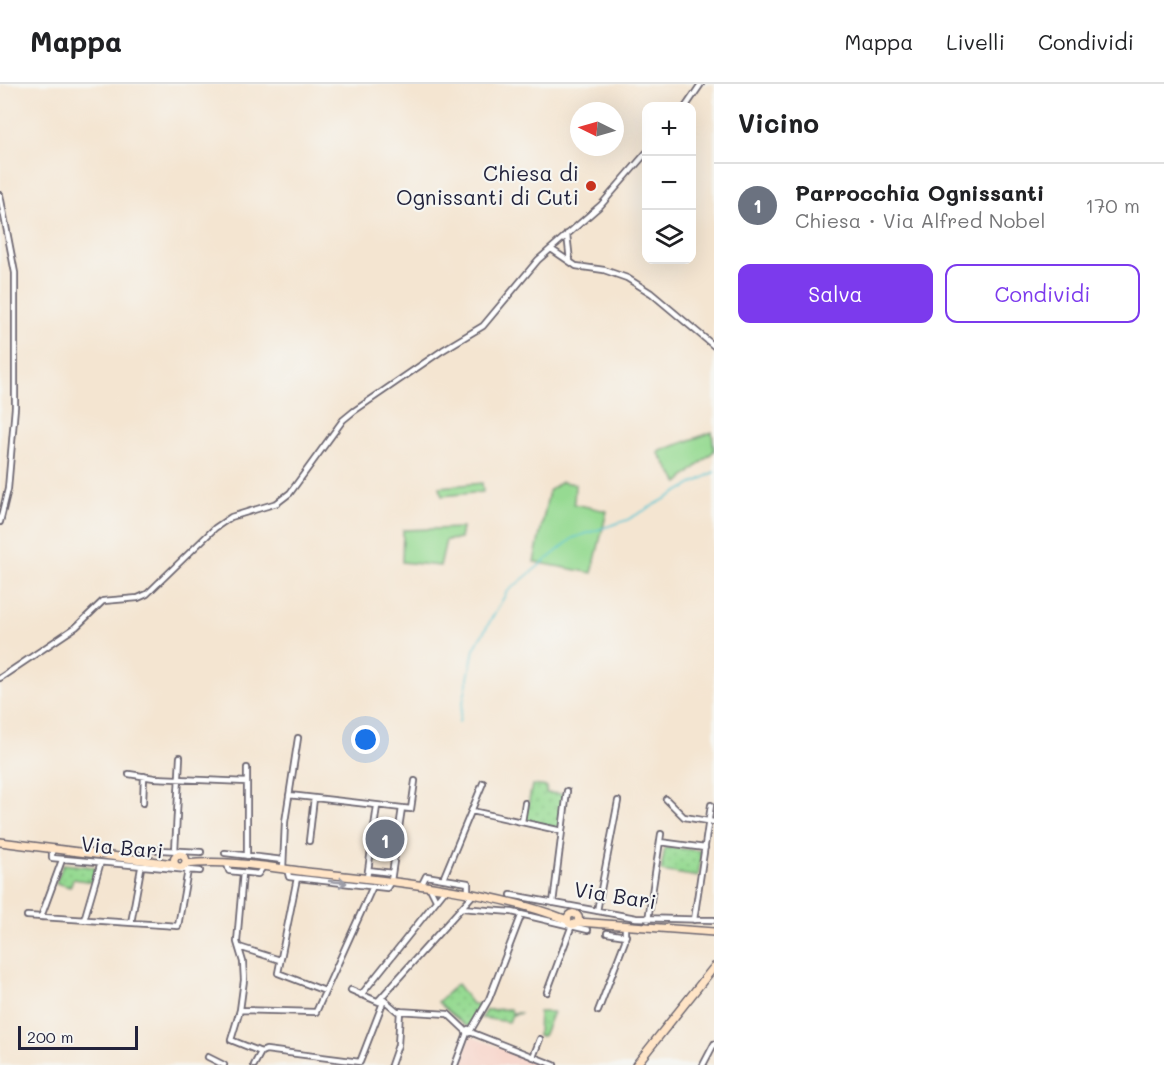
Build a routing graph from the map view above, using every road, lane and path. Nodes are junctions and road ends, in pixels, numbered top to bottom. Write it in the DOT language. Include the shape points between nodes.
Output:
graph roads {
  1 [pos="702,84"];
  2 [pos="689,102"];
  3 [pos="643,156"];
  4 [pos="0,195"];
  5 [pos="567,234"];
  6 [pos="551,249"];
  7 [pos="570,261"];
  8 [pos="714,346"];
  9 [pos="0,522"];
  10 [pos="0,678"];
  11 [pos="298,738"];
  12 [pos="180,757"];
  13 [pos="247,768"];
  14 [pos="129,774"];
  15 [pos="144,776"];
  16 [pos="179,779"];
  17 [pos="415,781"];
  18 [pos="247,782"];
  19 [pos="483,783"];
  20 [pos="567,791"];
  21 [pos="289,795"];
  22 [pos="314,798"];
  23 [pos="666,799"];
  24 [pos="618,801"];
  25 [pos="143,803"];
  26 [pos="525,803"];
  27 [pos="377,806"];
  28 [pos="711,806"];
  29 [pos="402,808"];
  30 [pos="472,811"];
  31 [pos="522,822"];
  32 [pos="711,822"];
  33 [pos="562,831"];
  34 [pos="661,834"];
  35 [pos="0,842"];
  36 [pos="309,842"];
  37 [pos="660,842"];
  38 [pos="705,848"];
  39 [pos="52,849"];
  40 [pos="141,849"];
  41 [pos="76,851"];
  42 [pos="201,852"];
  43 [pos="225,853"];
  44 [pos="245,855"];
  45 [pos="260,857"];
  46 [pos="62,860"];
  47 [pos="283,860"];
  48 [pos="74,861"];
  49 [pos="180,861"];
  50 [pos="100,864"];
  51 [pos="261,867"];
  52 [pos="141,868"];
  53 [pos="243,869"];
  54 [pos="285,869"];
  55 [pos="200,871"];
  56 [pos="368,874"];
  57 [pos="391,877"];
  58 [pos="297,878"];
  59 [pos="443,879"];
  60 [pos="373,886"];
  61 [pos="421,886"];
  62 [pos="430,888"];
  63 [pos="444,891"];
  64 [pos="470,895"];
  65 [pos="511,895"];
  66 [pos="436,900"];
  67 [pos="553,903"];
  68 [pos="461,908"];
  69 [pos="597,911"];
  70 [pos="27,916"];
  71 [pos="521,916"];
  72 [pos="41,917"];
  73 [pos="573,918"];
  74 [pos="84,920"];
  75 [pos="648,920"];
  76 [pos="694,920"];
  77 [pos="714,920"];
  78 [pos="672,921"];
  79 [pos="678,921"];
  80 [pos="131,923"];
  81 [pos="625,927"];
  82 [pos="588,930"];
  83 [pos="675,930"];
  84 [pos="714,930"];
  85 [pos="607,933"];
  86 [pos="626,936"];
  87 [pos="238,947"];
  88 [pos="280,960"];
  89 [pos="714,968"];
  90 [pos="351,990"];
  91 [pos="325,991"];
  92 [pos="547,992"];
  93 [pos="361,994"];
  94 [pos="382,1000"];
  95 [pos="240,1010"];
  96 [pos="400,1011"];
  97 [pos="598,1011"];
  98 [pos="469,1032"];
  99 [pos="540,1039"];
  100 [pos="714,1044"];
  101 [pos="261,1052"];
  102 [pos="208,1057"];
  103 [pos="533,1057"];
  104 [pos="224,1065"];
  105 [pos="254,1065"];
  106 [pos="391,1065"];
  107 [pos="454,1065"];
  108 [pos="554,1065"];
  109 [pos="636,1065"];
  110 [pos="703,1065"];
  1 -- 2 [label="street"];
  3 -- 5 [label="street" via="601,205"];
  4 -- 9 [label="street" via="15,273 15,407 8,489"];
  5 -- 6 [label="street"];
  5 -- 7 [label="street"];
  6 -- 7 [label="street"];
  6 -- 10 [label="street" via="483,326 344,420 290,493 277,503 231,518 207,535 147,594 103,601 68,634"];
  7 -- 8 [label="street" via="576,266 627,278"];
  11 -- 21 [label="street"];
  12 -- 16 [label="street"];
  13 -- 18 [label="street"];
  14 -- 15 [label="street"];
  15 -- 16 [label="street"];
  15 -- 25 [label="street"];
  16 -- 18 [label="street"];
  16 -- 49 [label="street"];
  17 -- 29 [label="street" via="412,808"];
  18 -- 44 [label="street"];
  19 -- 30 [label="street"];
  20 -- 33 [label="street"];
  21 -- 22 [label="street"];
  21 -- 47 [label="street"];
  22 -- 27 [label="street"];
  22 -- 36 [label="street"];
  23 -- 32 [label="street" via="684,817"];
  24 -- 69 [label="street"];
  26 -- 31 [label="street"];
  27 -- 29 [label="street"];
  27 -- 56 [label="street"];
  28 -- 32 [label="street"];
  29 -- 57 [label="street"];
  30 -- 31 [label="street"];
  30 -- 59 [label="street"];
  31 -- 33 [label="street"];
  32 -- 38 [label="street"];
  33 -- 67 [label="street"];
  34 -- 37 [label="street"];
  35 -- 39 [label="main road, Via Bari"];
  37 -- 38 [label="street"];
  37 -- 75 [label="street"];
  38 -- 76 [label="street"];
  39 -- 41 [label="main road, Via Bari"];
  39 -- 46 [label="street, Via Bari" via="51,858"];
  40 -- 49 [label="street, Via Bari"];
  41 -- 48 [label="street"];
  41 -- 49 [label="main road, Via Bari"];
  42 -- 49 [label="street, Via Bari"];
  43 -- 44 [label="street"];
  44 -- 45 [label="street"];
  44 -- 53 [label="street"];
  45 -- 47 [label="street"];
  45 -- 51 [label="street"];
  46 -- 48 [label="street, Via Bari"];
  46 -- 72 [label="street"];
  47 -- 54 [label="street"];
  48 -- 50 [label="street, Via Bari"];
  49 -- 52 [label="street, Via Bari"];
  49 -- 53 [label="main road, Via Bari"];
  49 -- 55 [label="street, Via Bari"];
  49 -- 80 [label="street" via="178,926"];
  50 -- 52 [label="street, Via Bari"];
  50 -- 74 [label="street"];
  51 -- 53 [label="main road, Via Bari"];
  51 -- 54 [label="main road, Via Bari"];
  52 -- 80 [label="street"];
  53 -- 87 [label="street"];
  54 -- 56 [label="main road, Via Bari"];
  54 -- 58 [label="street" via="288,876"];
  56 -- 57 [label="main road, Via Bari"];
  57 -- 60 [label="street, Via Bari" via="387,888"];
  57 -- 61 [label="main road, Via Bari"];
  58 -- 60 [label="street, Via Bari, one-way"];
  58 -- 88 [label="street"];
  59 -- 61 [label="street, Via Bari" via="424,877"];
  59 -- 64 [label="street, Via Bari" via="469,884"];
  60 -- 91 [label="street"];
  61 -- 62 [label="main road, Via Bari"];
  62 -- 63 [label="main road, Via Bari"];
  62 -- 66 [label="street"];
  63 -- 64 [label="main road, Via Bari"];
  63 -- 66 [label="street"];
  64 -- 68 [label="street"];
  64 -- 73 [label="main road, Via Bari"];
  65 -- 67 [label="street, Via Bari"];
  66 -- 93 [label="street"];
  67 -- 73 [label="street, Via Bari"];
  68 -- 71 [label="street, Via Bari"];
  68 -- 94 [label="street"];
  69 -- 73 [label="street, Via Bari"];
  69 -- 75 [label="street, Via Bari"];
  70 -- 72 [label="street"];
  71 -- 73 [label="street, Via Bari"];
  71 -- 98 [label="street" via="487,1004"];
  72 -- 74 [label="street"];
  73 -- 81 [label="main road, Via Bari"];
  73 -- 82 [label="street, Via Bari"];
  73 -- 92 [label="street"];
  74 -- 80 [label="street"];
  75 -- 78 [label="street, Via Bari"];
  76 -- 77 [label="street, Via Bari"];
  76 -- 79 [label="street, Via Bari"];
  78 -- 79 [label="street, Via Bari"];
  78 -- 83 [label="street"];
  79 -- 83 [label="street"];
  81 -- 83 [label="main road, Via Bari"];
  81 -- 86 [label="street"];
  83 -- 84 [label="main road, Via Bari"];
  85 -- 86 [label="street, Via Bari"];
  86 -- 97 [label="street"];
  87 -- 88 [label="street"];
  87 -- 95 [label="street" via="244,968"];
  88 -- 91 [label="street" via="278,973"];
  89 -- 109 [label="main road"];
  90 -- 93 [label="street"];
  91 -- 95 [label="street" via="316,1012"];
  93 -- 94 [label="street"];
  94 -- 96 [label="street"];
  94 -- 101 [label="street" via="360,1062"];
  95 -- 101 [label="street" via="231,1041"];
  96 -- 98 [label="street" via="448,1014"];
  96 -- 106 [label="street" via="398,1045"];
  98 -- 103 [label="street"];
  98 -- 107 [label="street"];
  99 -- 103 [label="street"];
  100 -- 110 [label="street"];
  101 -- 105 [label="street"];
  102 -- 104 [label="street"];
  103 -- 108 [label="street"];
}
